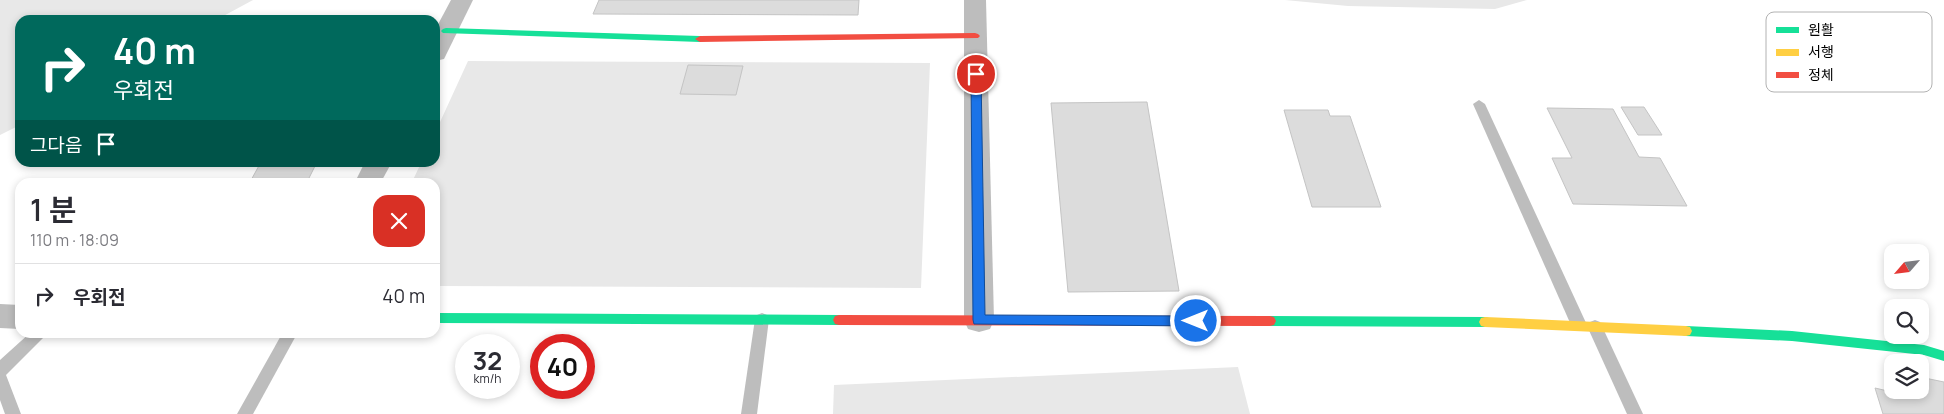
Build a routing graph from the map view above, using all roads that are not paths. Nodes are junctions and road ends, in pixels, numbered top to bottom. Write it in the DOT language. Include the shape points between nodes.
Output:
graph roads {
  1 [pos="462,0"];
  2 [pos="975,0"];
  3 [pos="446,31"];
  4 [pos="975,36"];
  5 [pos="440,43"];
  6 [pos="1479,104"];
  7 [pos="376,167"];
  8 [pos="370,178"];
  9 [pos="0,316"];
  10 [pos="15,316"];
  11 [pos="440,318"];
  12 [pos="762,319"];
  13 [pos="979,320"];
  14 [pos="1579,325"];
  15 [pos="1596,326"];
  16 [pos="35,338"];
  17 [pos="287,338"];
  18 [pos="1944,356"];
  19 [pos="0,370"];
  20 [pos="0,379"];
  21 [pos="13,414"];
  22 [pos="245,414"];
  23 [pos="749,414"];
  24 [pos="1635,414"];
  1 -- 3 [label="street"];
  2 -- 4 [label="street"];
  3 -- 4 [label="street" via="678,39"];
  3 -- 5 [label="street"];
  4 -- 13 [label="street"];
  6 -- 14 [label="lane"];
  7 -- 8 [label="street"];
  9 -- 10 [label="street"];
  11 -- 12 [label="street"];
  12 -- 13 [label="street"];
  12 -- 23 [label="lane"];
  13 -- 14 [label="street"];
  14 -- 15 [label="street"];
  15 -- 18 [label="street" via="1792,336 1924,350"];
  15 -- 24 [label="lane"];
  16 -- 19 [label="lane"];
  17 -- 22 [label="lane"];
  20 -- 21 [label="lane"];
}
